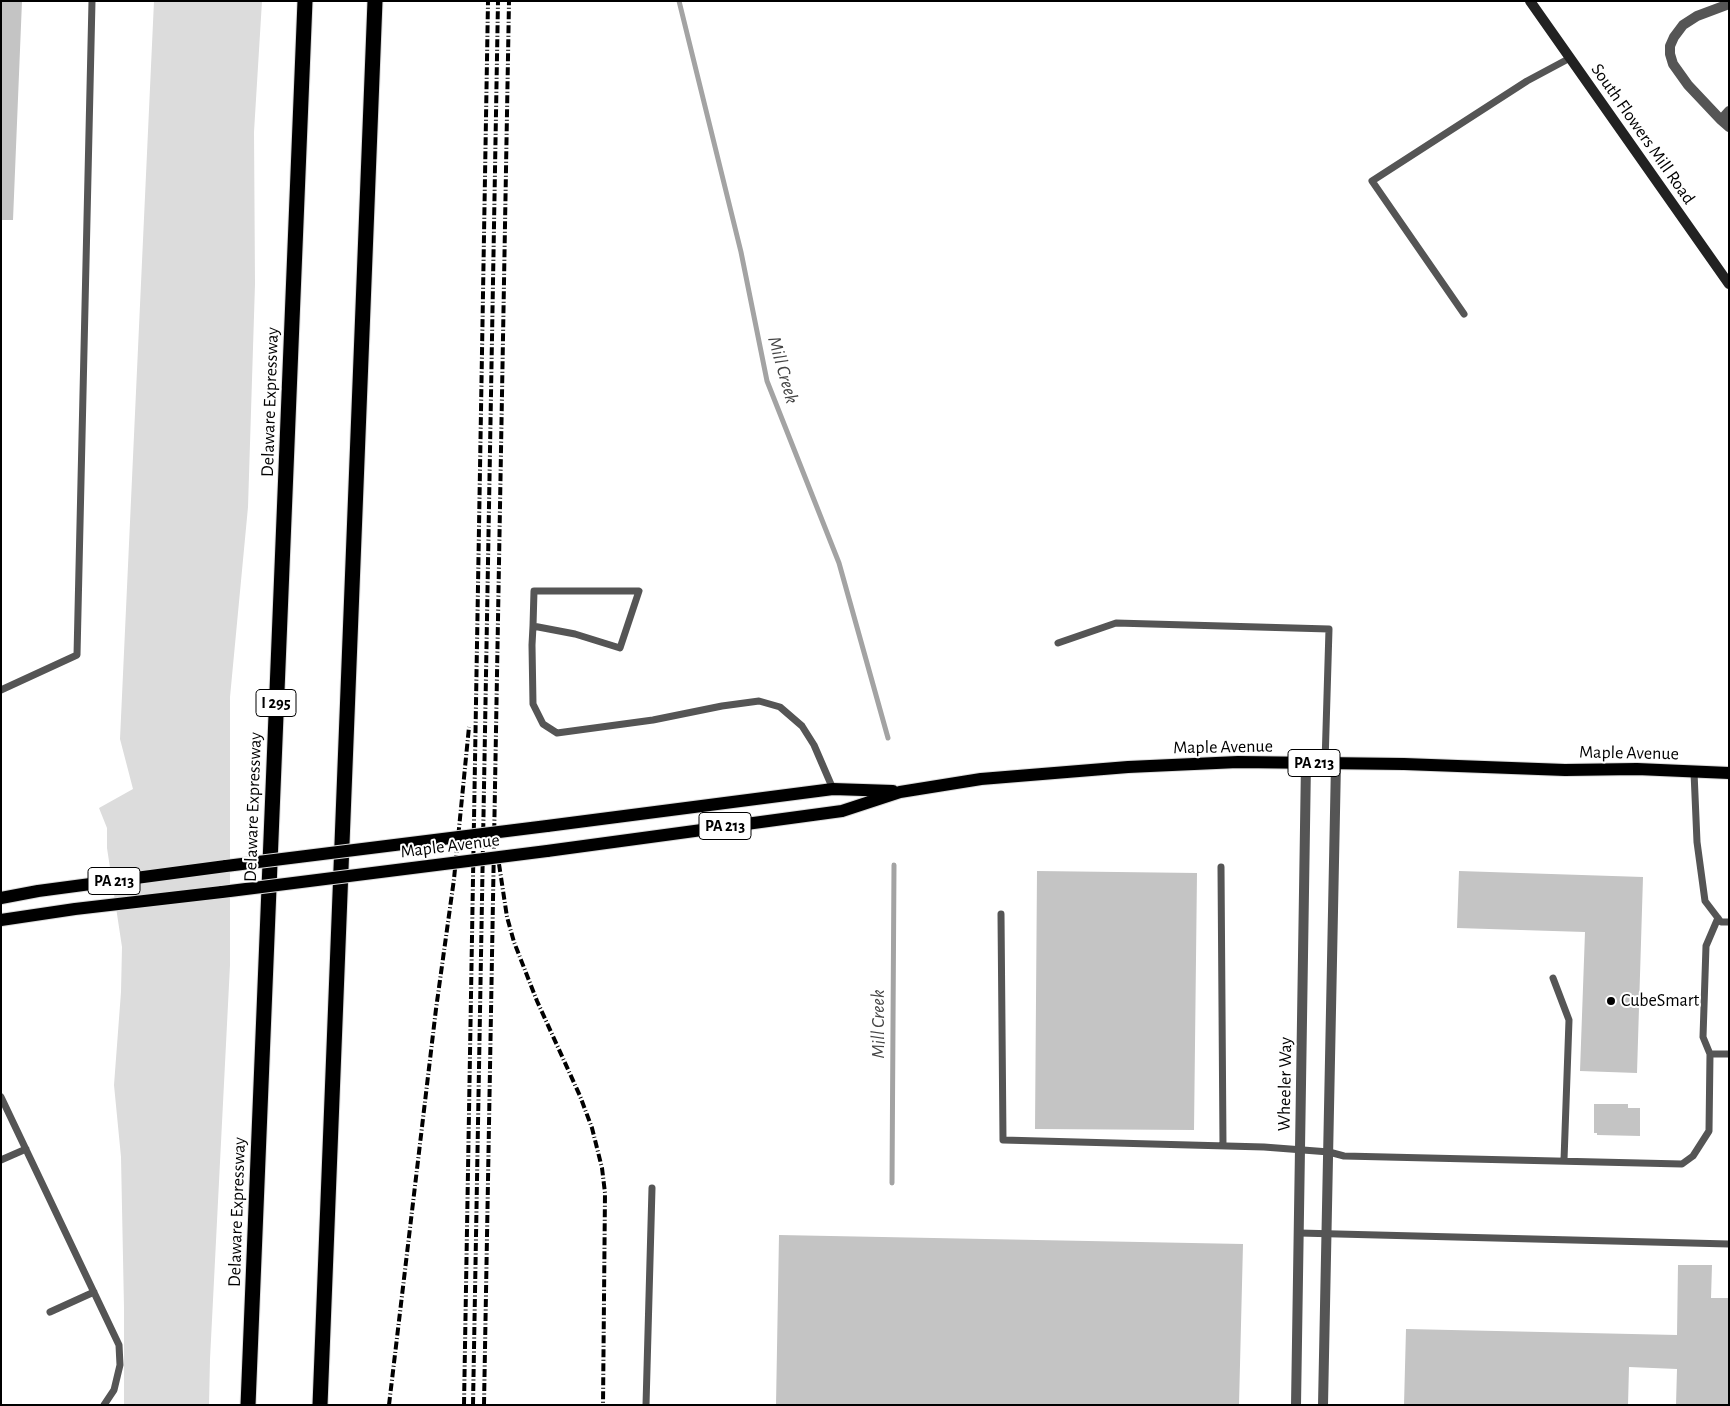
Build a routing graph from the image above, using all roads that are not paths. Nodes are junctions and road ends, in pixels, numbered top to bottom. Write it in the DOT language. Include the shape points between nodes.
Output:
graph roads {
  1 [pos="92,1"];
  2 [pos="305,1"];
  3 [pos="375,1"];
  4 [pos="1530,1"];
  5 [pos="1729,4"];
  6 [pos="1570,58"];
  7 [pos="1729,111"];
  8 [pos="1725,123"];
  9 [pos="1729,284"];
  10 [pos="1464,314"];
  11 [pos="533,626"];
  12 [pos="1058,643"];
  13 [pos="1,690"];
  14 [pos="1306,763"];
  15 [pos="1330,763"];
  16 [pos="1694,772"];
  17 [pos="1729,773"];
  18 [pos="833,789"];
  19 [pos="900,792"];
  20 [pos="1221,867"];
  21 [pos="1,898"];
  22 [pos="1001,914"];
  23 [pos="1718,918"];
  24 [pos="1,920"];
  25 [pos="1729,922"];
  26 [pos="1553,978"];
  27 [pos="1710,1054"];
  28 [pos="1729,1054"];
  29 [pos="1,1097"];
  30 [pos="1223,1146"];
  31 [pos="26,1149"];
  32 [pos="1300,1150"];
  33 [pos="1329,1152"];
  34 [pos="1,1160"];
  35 [pos="1564,1160"];
  36 [pos="652,1188"];
  37 [pos="1299,1233"];
  38 [pos="1326,1233"];
  39 [pos="1729,1244"];
  40 [pos="94,1292"];
  41 [pos="50,1312"];
  42 [pos="104,1405"];
  43 [pos="248,1405"];
  44 [pos="320,1405"];
  45 [pos="646,1405"];
  46 [pos="1296,1405"];
  47 [pos="1324,1405"];
  1 -- 13 [label="lane" via="77,655"];
  2 -- 43 [label="highway, Delaware Expressway / I 295"];
  3 -- 44 [label="highway"];
  4 -- 6 [label="main road, South Flowers Mill Road"];
  5 -- 8 [label="street" via="1683,25 1670,46 1673,64 1688,86"];
  6 -- 9 [label="main road, South Flowers Mill Road"];
  6 -- 10 [label="lane" via="1528,81 1372,181"];
  7 -- 8 [label="street"];
  11 -- 11 [label="lane" via="534,591 639,591 620,648 575,634"];
  11 -- 18 [label="lane" via="533,704 542,724 557,734 759,701 780,707 802,726"];
  12 -- 15 [label="lane" via="1116,623 1329,629"];
  14 -- 15 [label="main road, Maple Avenue / PA 213"];
  14 -- 19 [label="main road, Maple Avenue / PA 213" via="1238,762 1128,767 981,779"];
  14 -- 32 [label="street, Wheeler Way"];
  15 -- 16 [label="main road, Maple Avenue / PA 213"];
  15 -- 33 [label="street"];
  16 -- 17 [label="main road, Maple Avenue / PA 213"];
  16 -- 23 [label="lane" via="1697,842 1705,901"];
  18 -- 19 [label="main road, Maple Avenue / PA 213"];
  18 -- 21 [label="main road, Maple Avenue / PA 213, bridge" via="226,866"];
  19 -- 24 [label="main road, Maple Avenue / PA 213, bridge" via="842,811"];
  20 -- 30 [label="lane"];
  22 -- 30 [label="lane" via="1003,1140"];
  23 -- 25 [label="lane" via="1721,922"];
  23 -- 27 [label="lane" via="1706,946 1704,1037"];
  26 -- 35 [label="lane" via="1569,1020"];
  27 -- 28 [label="lane"];
  27 -- 35 [label="lane" via="1709,1131 1693,1156 1682,1164"];
  29 -- 31 [label="lane"];
  30 -- 32 [label="lane"];
  31 -- 34 [label="lane"];
  31 -- 40 [label="lane"];
  32 -- 33 [label="lane"];
  32 -- 37 [label="street, Wheeler Way"];
  33 -- 35 [label="lane" via="1344,1156"];
  33 -- 38 [label="street"];
  36 -- 45 [label="lane"];
  37 -- 38 [label="lane"];
  37 -- 46 [label="street, Wheeler Way"];
  38 -- 39 [label="lane"];
  38 -- 47 [label="street"];
  40 -- 41 [label="lane"];
  40 -- 42 [label="lane" via="120,1345 120,1366 114,1390"];
}
